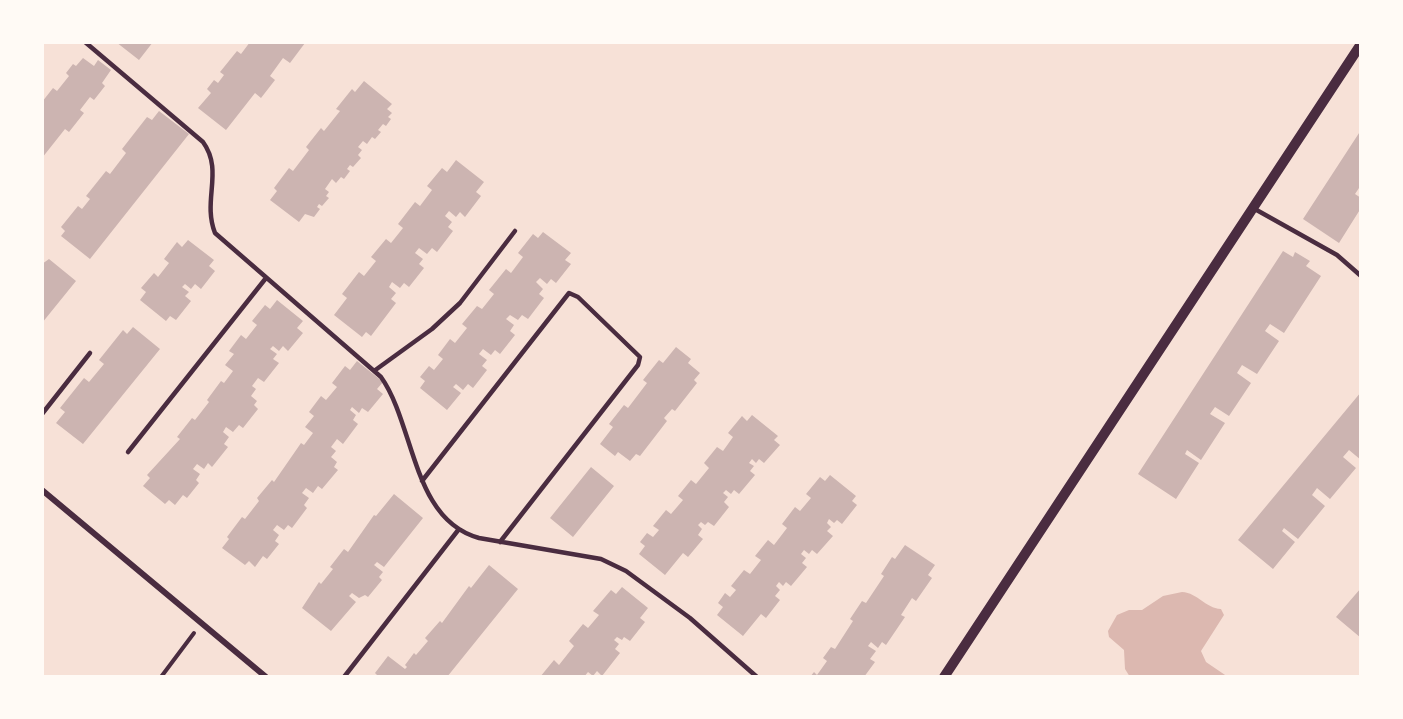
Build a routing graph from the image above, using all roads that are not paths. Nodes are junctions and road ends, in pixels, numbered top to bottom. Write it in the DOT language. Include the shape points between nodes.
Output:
graph roads {
  1 [pos="85,42"];
  2 [pos="1361,44"];
  3 [pos="1253,208"];
  4 [pos="515,231"];
  5 [pos="1361,276"];
  6 [pos="266,278"];
  7 [pos="90,353"];
  8 [pos="374,370"];
  9 [pos="42,414"];
  10 [pos="128,452"];
  11 [pos="422,481"];
  12 [pos="42,489"];
  13 [pos="459,529"];
  14 [pos="500,542"];
  15 [pos="266,677"];
  16 [pos="344,677"];
  17 [pos="756,677"];
  18 [pos="944,677"];
  1 -- 6 [label="lane" via="203,142 214,165 209,205 215,233"];
  2 -- 3 [label="street"];
  3 -- 5 [label="lane" via="1337,255"];
  3 -- 18 [label="street"];
  4 -- 8 [label="lane" via="460,303 432,329"];
  6 -- 8 [label="lane"];
  6 -- 10 [label="lane"];
  7 -- 9 [label="lane"];
  8 -- 11 [label="lane" via="400,409"];
  11 -- 13 [label="lane"];
  11 -- 14 [label="lane" via="569,293 578,297 640,357 638,365"];
  12 -- 15 [label="street"];
  13 -- 14 [label="lane" via="466,535"];
  13 -- 16 [label="lane"];
  14 -- 17 [label="lane" via="601,560 626,571 690,618"];
}
